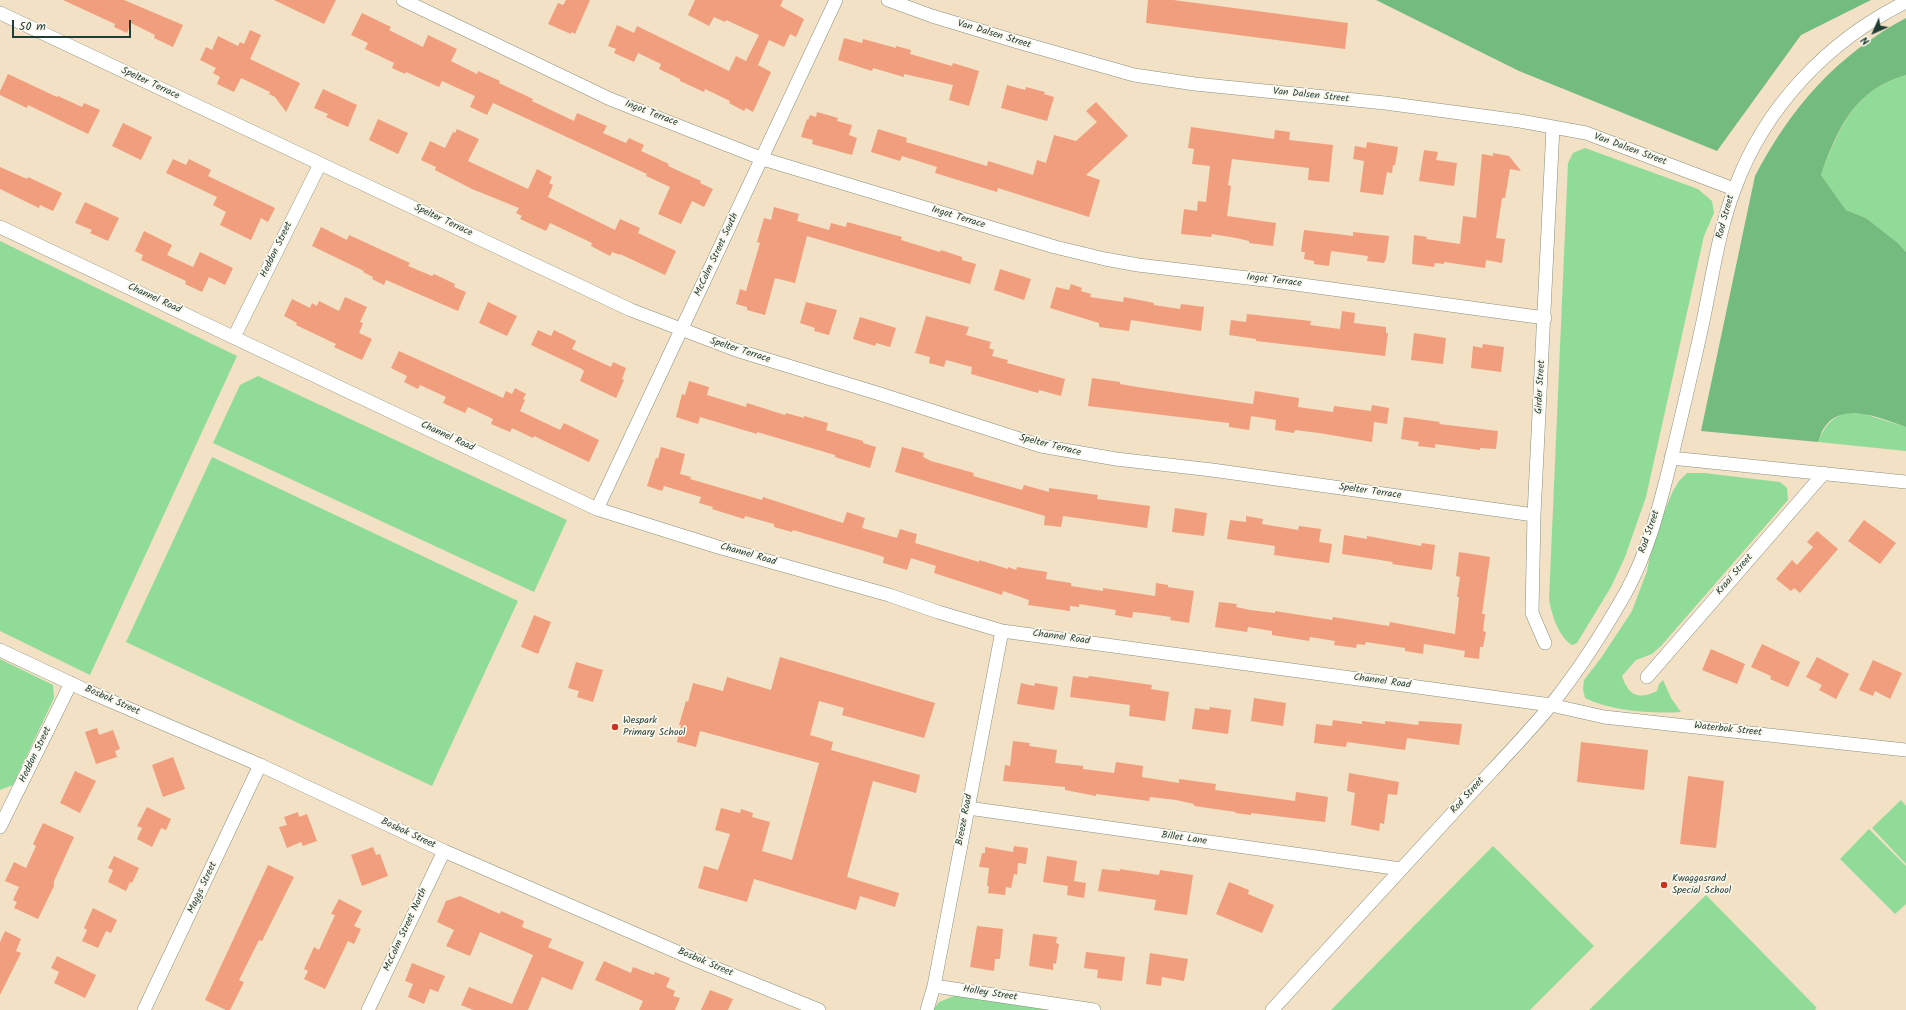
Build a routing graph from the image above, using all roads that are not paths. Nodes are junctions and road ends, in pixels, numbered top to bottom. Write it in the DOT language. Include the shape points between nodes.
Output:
graph roads {
  1 [pos="403,0"];
  2 [pos="836,0"];
  3 [pos="888,0"];
  4 [pos="1906,2"];
  5 [pos="0,13"];
  6 [pos="1553,127"];
  7 [pos="763,159"];
  8 [pos="320,164"];
  9 [pos="1734,189"];
  10 [pos="0,226"];
  11 [pos="1545,318"];
  12 [pos="682,331"];
  13 [pos="234,337"];
  14 [pos="1671,458"];
  15 [pos="1824,473"];
  16 [pos="1906,482"];
  17 [pos="597,509"];
  18 [pos="1534,515"];
  19 [pos="1002,630"];
  20 [pos="1545,643"];
  21 [pos="0,650"];
  22 [pos="1647,676"];
  23 [pos="71,683"];
  24 [pos="1551,705"];
  25 [pos="1906,750"];
  26 [pos="260,766"];
  27 [pos="968,808"];
  28 [pos="0,827"];
  29 [pos="444,851"];
  30 [pos="1401,869"];
  31 [pos="934,986"];
  32 [pos="144,1010"];
  33 [pos="368,1010"];
  34 [pos="819,1010"];
  35 [pos="927,1010"];
  36 [pos="1094,1010"];
  37 [pos="1272,1010"];
  1 -- 7 [label="street, Ingot Terrace" via="610,99"];
  2 -- 7 [label="street, McColm Street South"];
  3 -- 6 [label="street, Van Dalsen Street" via="1018,42 1134,75 1195,84 1385,103"];
  4 -- 9 [label="street, Rod Street" via="1856,32 1825,56 1799,81 1766,126 1747,158"];
  5 -- 8 [label="street, Spelter Terrace"];
  6 -- 9 [label="street, Van Dalsen Street" via="1586,133"];
  6 -- 11 [label="street, Girder Street"];
  7 -- 11 [label="street, Ingot Terrace" via="1055,247 1105,259"];
  7 -- 12 [label="street, McColm Street South"];
  8 -- 12 [label="street, Spelter Terrace" via="631,310"];
  8 -- 13 [label="street, Heddon Street"];
  9 -- 14 [label="street, Rod Street" via="1715,260"];
  10 -- 13 [label="street, Channel Road"];
  11 -- 18 [label="street, Girder Street"];
  12 -- 17 [label="street, McColm Street South"];
  12 -- 18 [label="street, Spelter Terrace" via="1041,446 1116,459"];
  13 -- 17 [label="street, Channel Road"];
  14 -- 15 [label="street"];
  14 -- 24 [label="street, Rod Street" via="1652,528 1626,590 1592,649"];
  15 -- 16 [label="street"];
  15 -- 22 [label="street, Kraai Street"];
  17 -- 19 [label="street, Channel Road"];
  18 -- 20 [label="street, Girder Street" via="1532,613"];
  19 -- 24 [label="street, Channel Road"];
  19 -- 27 [label="street, Breeze Road"];
  21 -- 23 [label="street, Bosbok Street"];
  23 -- 26 [label="street, Bosbok Street"];
  23 -- 28 [label="street, Heddon Street"];
  24 -- 25 [label="street, Waterbok Street" via="1604,717"];
  24 -- 30 [label="street, Rod Street"];
  26 -- 29 [label="street, Bosbok Street"];
  26 -- 32 [label="street, Maggs Street"];
  27 -- 30 [label="street, Billet Lane"];
  27 -- 31 [label="street, Breeze Road"];
  29 -- 33 [label="street, McColm Street North"];
  29 -- 34 [label="street, Bosbok Street" via="698,961"];
  30 -- 37 [label="street, Rod Street"];
  31 -- 35 [label="street, Breeze Road"];
  31 -- 36 [label="street, Holley Street"];
}
